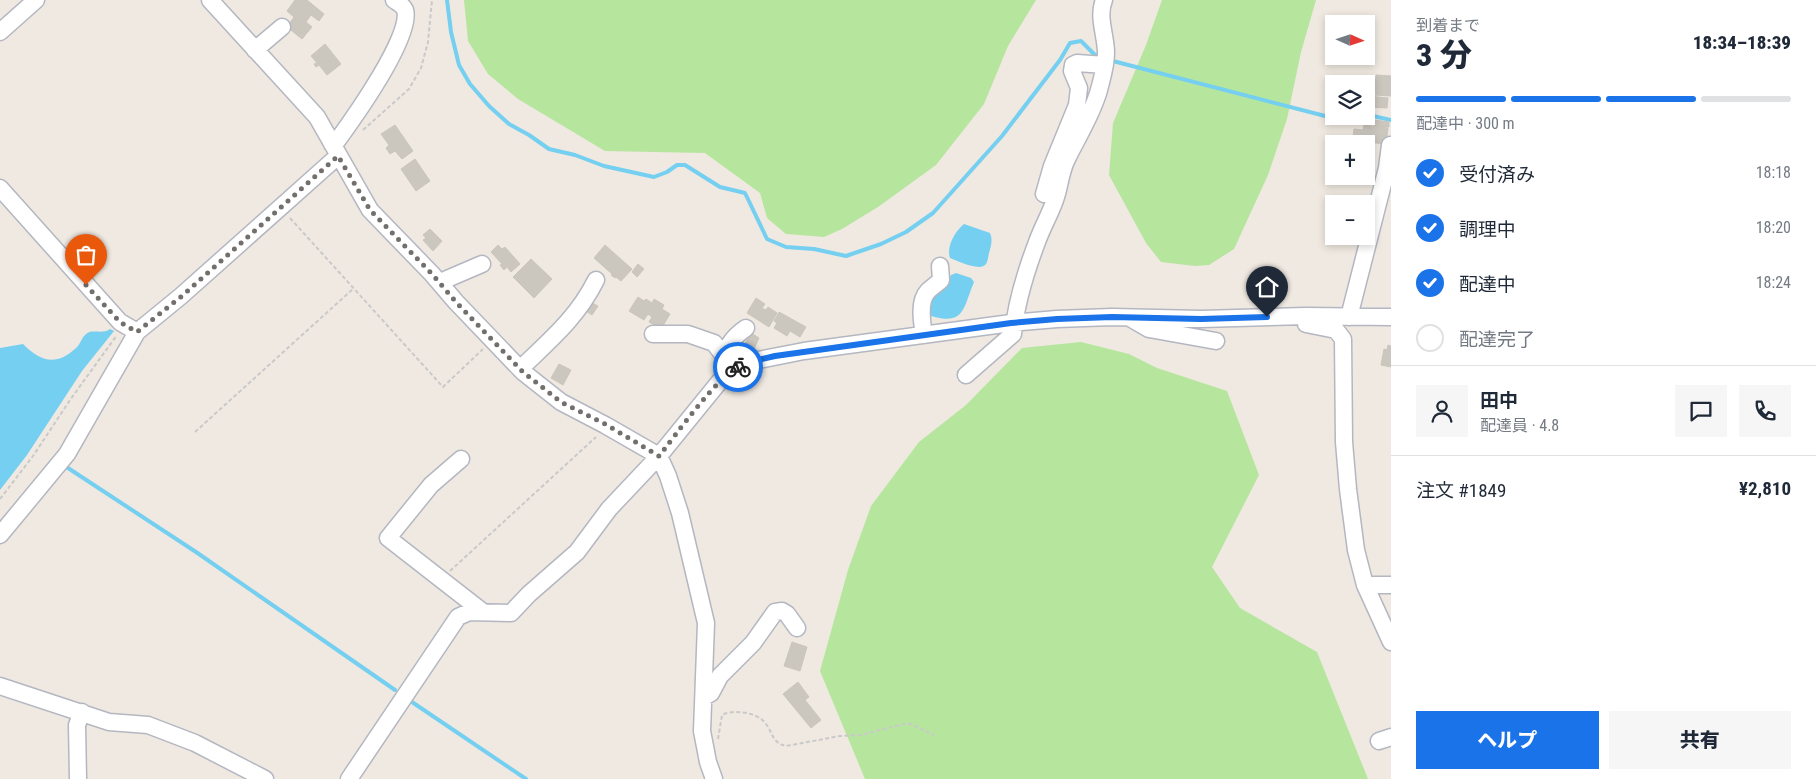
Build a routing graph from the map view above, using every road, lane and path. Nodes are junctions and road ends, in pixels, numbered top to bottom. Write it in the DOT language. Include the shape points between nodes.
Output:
graph roads {
  1 [pos="36,0"];
  2 [pos="210,0"];
  3 [pos="394,0"];
  4 [pos="432,0"];
  5 [pos="1104,0"];
  6 [pos="282,27"];
  7 [pos="0,32"];
  8 [pos="255,50"];
  9 [pos="1105,65"];
  10 [pos="357,135"];
  11 [pos="1390,145"];
  12 [pos="335,150"];
  13 [pos="0,188"];
  14 [pos="1044,194"];
  15 [pos="280,207"];
  16 [pos="482,264"];
  17 [pos="940,266"];
  18 [pos="596,280"];
  19 [pos="441,284"];
  20 [pos="354,288"];
  21 [pos="1306,316"];
  22 [pos="1128,317"];
  23 [pos="1349,317"];
  24 [pos="1391,317"];
  25 [pos="1014,323"];
  26 [pos="130,328"];
  27 [pos="746,328"];
  28 [pos="653,334"];
  29 [pos="924,335"];
  30 [pos="493,340"];
  31 [pos="1216,341"];
  32 [pos="724,356"];
  33 [pos="520,369"];
  34 [pos="729,373"];
  35 [pos="966,375"];
  36 [pos="608,426"];
  37 [pos="195,432"];
  38 [pos="659,456"];
  39 [pos="460,459"];
  40 [pos="0,499"];
  41 [pos="0,535"];
  42 [pos="441,579"];
  43 [pos="1365,585"];
  44 [pos="1391,585"];
  45 [pos="483,612"];
  46 [pos="797,628"];
  47 [pos="1391,642"];
  48 [pos="0,686"];
  49 [pos="704,697"];
  50 [pos="82,712"];
  51 [pos="934,735"];
  52 [pos="708,762"];
  53 [pos="78,779"];
  54 [pos="265,779"];
  55 [pos="348,779"];
  56 [pos="714,779"];
  1 -- 7 [label="street"];
  2 -- 8 [label="street"];
  3 -- 12 [label="street" via="404,9 402,34 358,112 337,141"];
  4 -- 10 [label="path" via="428,42 421,68 409,89"];
  5 -- 9 [label="street" via="1101,17"];
  6 -- 8 [label="street"];
  8 -- 12 [label="street" via="317,118"];
  9 -- 14 [label="street" via="1073,65 1079,88 1077,105"];
  9 -- 25 [label="street" via="1090,115 1061,174 1056,198 1030,262"];
  11 -- 23 [label="street"];
  12 -- 15 [label="street"];
  12 -- 19 [label="street" via="370,210"];
  13 -- 26 [label="street" via="120,322"];
  15 -- 20 [label="path"];
  15 -- 26 [label="street" via="182,296"];
  16 -- 19 [label="street"];
  17 -- 29 [label="street" via="941,280 927,292 924,300 921,314"];
  18 -- 33 [label="street" via="588,298 569,322"];
  19 -- 30 [label="street"];
  20 -- 30 [label="path" via="443,387"];
  20 -- 37 [label="path"];
  21 -- 22 [label="street"];
  21 -- 23 [label="street"];
  21 -- 43 [label="street" via="1306,324 1336,330 1344,339 1344,442 1348,489 1356,550"];
  22 -- 25 [label="street"];
  22 -- 31 [label="street" via="1148,328"];
  23 -- 24 [label="street"];
  25 -- 29 [label="street"];
  25 -- 35 [label="street" via="1013,334"];
  26 -- 40 [label="path" via="70,400"];
  26 -- 41 [label="street" via="67,454"];
  27 -- 32 [label="street" via="732,340"];
  28 -- 32 [label="street" via="688,334 714,343"];
  29 -- 34 [label="street" via="775,356 753,361"];
  30 -- 33 [label="street"];
  32 -- 34 [label="street"];
  33 -- 36 [label="street" via="561,402"];
  34 -- 38 [label="street"];
  36 -- 38 [label="street"];
  36 -- 42 [label="path"];
  38 -- 45 [label="street" via="609,509 577,552 511,613"];
  38 -- 49 [label="street" via="680,513 706,624"];
  39 -- 42 [label="street" via="432,485 388,538"];
  42 -- 45 [label="street"];
  43 -- 44 [label="street"];
  43 -- 47 [label="street"];
  45 -- 55 [label="street" via="469,612 458,617"];
  46 -- 49 [label="street" via="782,610 775,612 753,643"];
  48 -- 50 [label="street"];
  49 -- 52 [label="street" via="702,731"];
  50 -- 53 [label="street" via="77,725"];
  50 -- 54 [label="street" via="109,722 148,725 195,743"];
  51 -- 52 [label="path" via="904,724 861,735 786,746 774,740 765,722 759,718 728,712 722,715 714,758"];
  52 -- 56 [label="street"];
}
